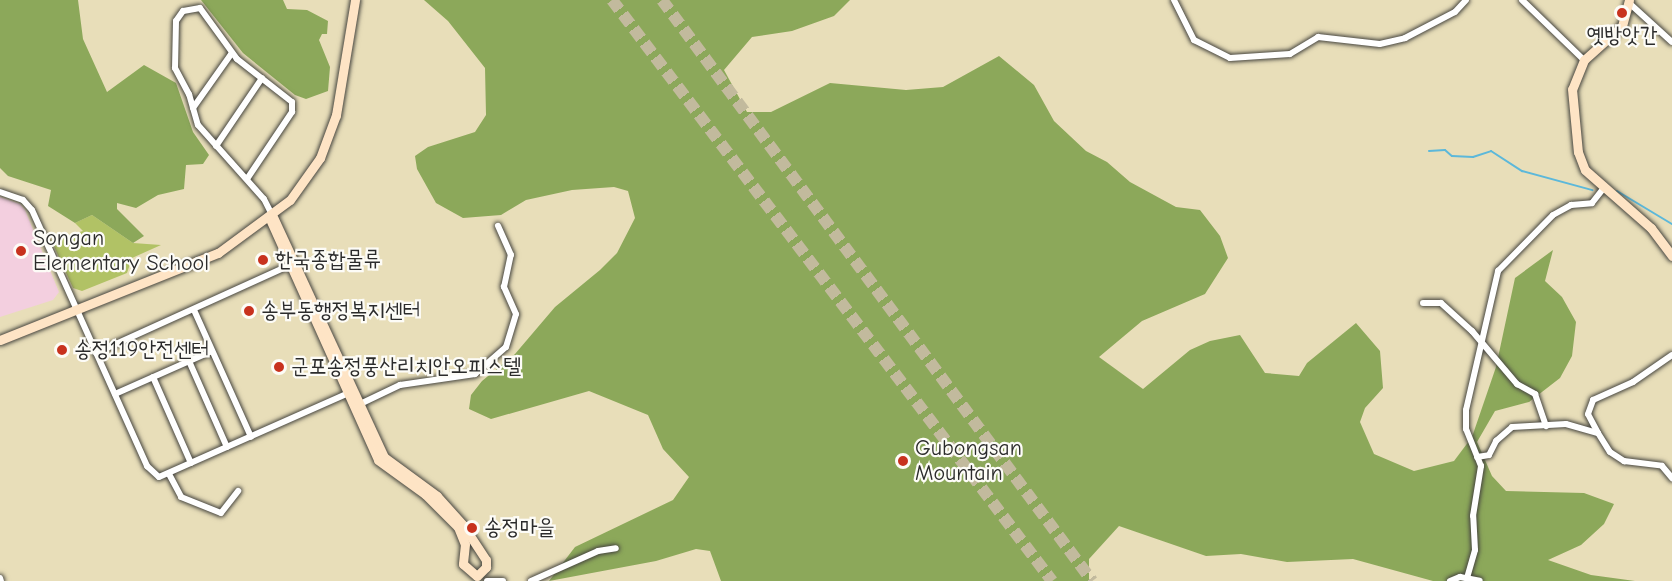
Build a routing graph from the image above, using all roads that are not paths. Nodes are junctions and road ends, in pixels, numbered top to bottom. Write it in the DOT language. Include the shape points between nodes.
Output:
graph roads {
  1 [pos="354,0"];
  2 [pos="1174,0"];
  3 [pos="1466,0"];
  4 [pos="1522,0"];
  5 [pos="1628,1"];
  6 [pos="1672,42"];
  7 [pos="232,52"];
  8 [pos="1584,60"];
  9 [pos="262,78"];
  10 [pos="193,108"];
  11 [pos="216,146"];
  12 [pos="247,179"];
  13 [pos="1603,189"];
  14 [pos="0,192"];
  15 [pos="271,216"];
  16 [pos="498,226"];
  17 [pos="1672,256"];
  18 [pos="293,264"];
  19 [pos="1423,303"];
  20 [pos="76,309"];
  21 [pos="194,310"];
  22 [pos="0,340"];
  23 [pos="1482,344"];
  24 [pos="212,351"];
  25 [pos="96,353"];
  26 [pos="1672,355"];
  27 [pos="189,362"];
  28 [pos="153,377"];
  29 [pos="350,393"];
  30 [pos="115,394"];
  31 [pos="358,405"];
  32 [pos="1546,426"];
  33 [pos="1598,433"];
  34 [pos="251,437"];
  35 [pos="227,447"];
  36 [pos="1477,457"];
  37 [pos="191,463"];
  38 [pos="169,474"];
  39 [pos="1672,478"];
  40 [pos="238,491"];
  41 [pos="616,548"];
  42 [pos="1467,578"];
  43 [pos="487,581"];
  44 [pos="503,581"];
  45 [pos="531,581"];
  46 [pos="1450,581"];
  47 [pos="1480,581"];
  1 -- 15 [label="street" via="345,75 320,158 290,200"];
  2 -- 3 [label="street" via="1194,40 1230,58 1290,54 1318,38 1380,44 1405,38 1455,12"];
  4 -- 8 [label="street"];
  5 -- 6 [label="street"];
  5 -- 8 [label="street" via="1622,26"];
  7 -- 9 [label="street"];
  7 -- 10 [label="street"];
  7 -- 10 [label="street" via="200,8 179,14 175,68"];
  8 -- 13 [label="street" via="1572,89 1578,152 1585,170"];
  9 -- 11 [label="street"];
  9 -- 12 [label="street" via="294,106"];
  10 -- 11 [label="street" via="198,125"];
  11 -- 12 [label="street"];
  12 -- 15 [label="street" via="264,198"];
  13 -- 17 [label="street" via="1651,228"];
  13 -- 23 [label="street" via="1592,203 1571,205 1553,215 1498,271"];
  14 -- 20 [label="street" via="30,206"];
  15 -- 18 [label="street"];
  15 -- 20 [label="street" via="218,253"];
  16 -- 31 [label="street" via="511,255 504,287 516,314 506,347 475,374 400,385"];
  18 -- 21 [label="street"];
  18 -- 29 [label="street"];
  19 -- 23 [label="street" via="1441,303"];
  20 -- 22 [label="street"];
  20 -- 25 [label="street"];
  21 -- 24 [label="street"];
  21 -- 25 [label="street"];
  23 -- 32 [label="street" via="1517,384 1535,394"];
  23 -- 36 [label="street" via="1466,410 1466,429"];
  24 -- 27 [label="street"];
  24 -- 34 [label="street"];
  25 -- 30 [label="street"];
  26 -- 33 [label="street" via="1633,382 1593,400 1587,414"];
  27 -- 28 [label="street"];
  27 -- 35 [label="street"];
  28 -- 30 [label="street"];
  28 -- 37 [label="street"];
  29 -- 31 [label="street"];
  29 -- 31 [label="street" via="378,460 425,494 458,527 465,544 463,564 471,574 479,574 486,567 480,548 437,496 384,457"];
  29 -- 34 [label="street"];
  30 -- 38 [label="street" via="151,473 159,477"];
  32 -- 33 [label="street" via="1566,424"];
  32 -- 36 [label="street" via="1512,427 1489,455"];
  33 -- 39 [label="street" via="1610,452 1624,461 1662,466"];
  34 -- 35 [label="street"];
  35 -- 37 [label="street"];
  36 -- 42 [label="street" via="1481,466 1473,516 1475,550"];
  37 -- 38 [label="street"];
  38 -- 40 [label="street" via="181,497 221,513"];
  41 -- 45 [label="street" via="598,551"];
  42 -- 46 [label="street"];
  42 -- 47 [label="street"];
  43 -- 44 [label="street"];
}
